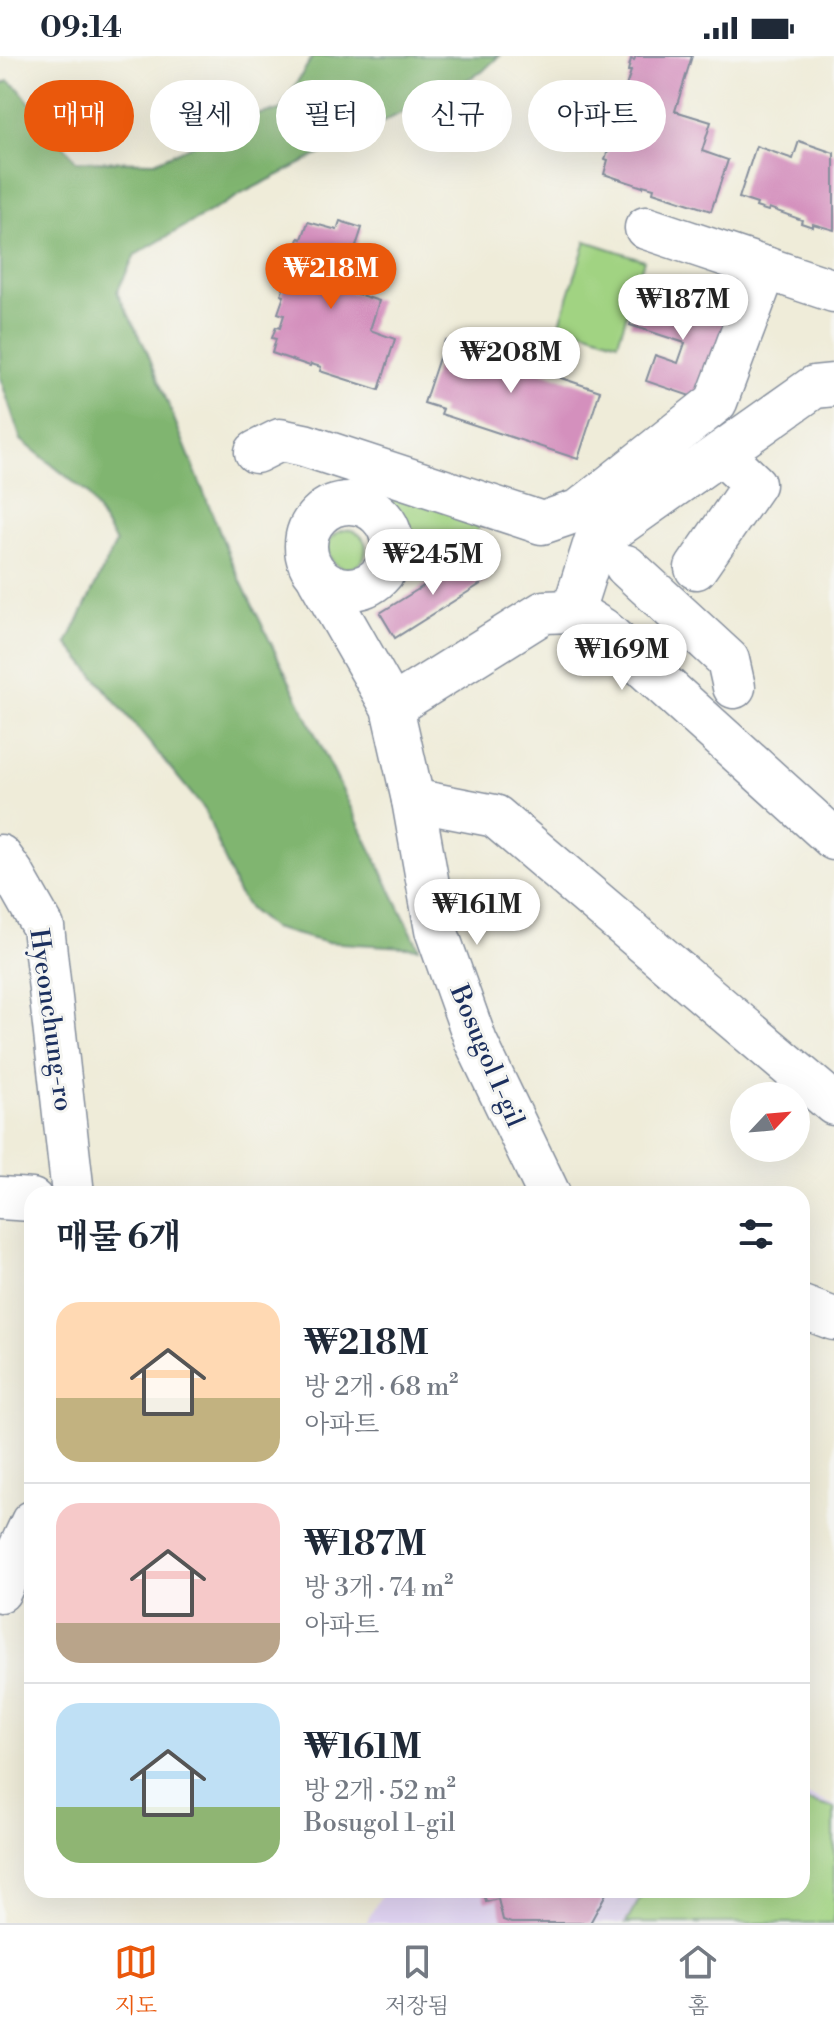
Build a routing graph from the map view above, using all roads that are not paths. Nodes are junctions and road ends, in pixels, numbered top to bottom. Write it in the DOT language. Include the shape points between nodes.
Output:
graph roads {
  1 [pos="646,228"];
  2 [pos="766,268"];
  3 [pos="834,291"];
  4 [pos="834,385"];
  5 [pos="256,452"];
  6 [pos="721,453"];
  7 [pos="626,566"];
  8 [pos="696,568"];
  9 [pos="319,579"];
  10 [pos="573,611"];
  11 [pos="734,687"];
  12 [pos="392,707"];
  13 [pos="413,800"];
  14 [pos="834,839"];
  15 [pos="0,856"];
  16 [pos="834,1104"];
  17 [pos="72,1186"];
  18 [pos="545,1186"];
  19 [pos="0,1198"];
  20 [pos="24,1200"];
  21 [pos="810,1310"];
  22 [pos="834,1319"];
  23 [pos="24,1513"];
  24 [pos="0,1515"];
  25 [pos="24,1539"];
  26 [pos="0,1591"];
  1 -- 2 [label="street"];
  2 -- 3 [label="street"];
  2 -- 5 [label="street" via="716,402 580,510 542,523 304,445 280,440"];
  4 -- 6 [label="street" via="814,387"];
  6 -- 8 [label="street" via="754,484"];
  6 -- 10 [label="street" via="595,542"];
  7 -- 11 [label="street" via="728,660"];
  9 -- 12 [label="street, Bosugol 1-gil"];
  10 -- 12 [label="street" via="544,612"];
  10 -- 14 [label="street" via="602,629"];
  12 -- 13 [label="street, Bosugol 1-gil"];
  13 -- 16 [label="street" via="495,816"];
  13 -- 18 [label="street, Bosugol 1-gil" via="436,930 476,1042"];
  15 -- 17 [label="street, Hyeonchung-ro" via="43,927"];
  19 -- 20 [label="street"];
  21 -- 22 [label="street"];
  23 -- 24 [label="street"];
  25 -- 26 [label="street"];
}
